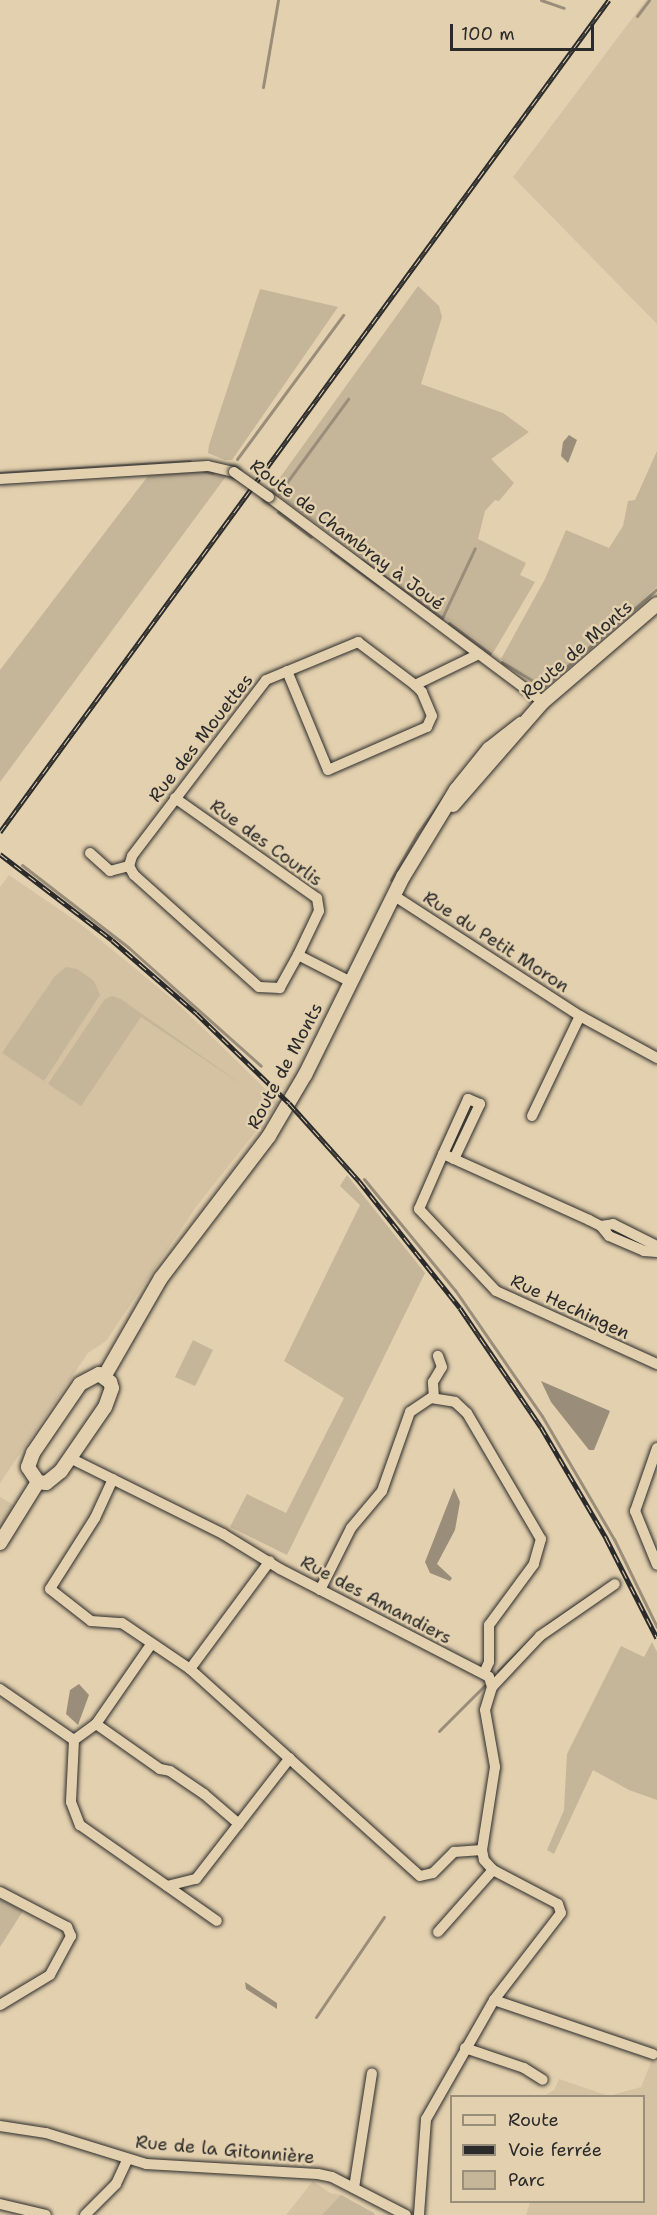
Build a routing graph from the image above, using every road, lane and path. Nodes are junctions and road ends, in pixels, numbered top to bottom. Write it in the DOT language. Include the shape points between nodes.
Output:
graph roads {
  1 [pos="0,479"];
  2 [pos="657,604"];
  3 [pos="479,654"];
  4 [pos="287,671"];
  5 [pos="415,685"];
  6 [pos="543,702"];
  7 [pos="175,798"];
  8 [pos="90,853"];
  9 [pos="129,866"];
  10 [pos="393,895"];
  11 [pos="298,955"];
  12 [pos="349,981"];
  13 [pos="580,1016"];
  14 [pos="657,1058"];
  15 [pos="532,1116"];
  16 [pos="443,1154"];
  17 [pos="454,1159"];
  18 [pos="601,1226"];
  19 [pos="657,1246"];
  20 [pos="657,1252"];
  21 [pos="438,1356"];
  22 [pos="657,1364"];
  23 [pos="104,1377"];
  24 [pos="434,1398"];
  25 [pos="657,1448"];
  26 [pos="70,1458"];
  27 [pos="113,1479"];
  28 [pos="38,1482"];
  29 [pos="0,1543"];
  30 [pos="270,1561"];
  31 [pos="657,1565"];
  32 [pos="615,1584"];
  33 [pos="320,1590"];
  34 [pos="152,1643"];
  35 [pos="190,1669"];
  36 [pos="484,1673"];
  37 [pos="492,1687"];
  38 [pos="0,1689"];
  39 [pos="96,1724"];
  40 [pos="74,1740"];
  41 [pos="291,1758"];
  42 [pos="239,1824"];
  43 [pos="482,1850"];
  44 [pos="494,1870"];
  45 [pos="167,1887"];
  46 [pos="0,1892"];
  47 [pos="218,1922"];
  48 [pos="438,1932"];
  49 [pos="494,2000"];
  50 [pos="0,2005"];
  51 [pos="465,2048"];
  52 [pos="653,2054"];
  53 [pos="372,2073"];
  54 [pos="543,2080"];
  55 [pos="0,2126"];
  56 [pos="128,2160"];
  57 [pos="354,2188"];
  58 [pos="0,2204"];
  59 [pos="46,2215"];
  60 [pos="85,2215"];
  61 [pos="406,2215"];
  62 [pos="419,2215"];
  1 -- 3 [label="street, Route de Chambray à Joué, bridge" via="208,466 234,472"];
  2 -- 6 [label="main road, Route de Monts"];
  3 -- 5 [label="street"];
  3 -- 6 [label="street, Route de Chambray à Joué"];
  4 -- 5 [label="street, Rue des Mouettes" via="358,642"];
  4 -- 5 [label="street" via="328,770 427,728 432,716"];
  4 -- 7 [label="street, Rue des Mouettes" via="261,684"];
  6 -- 10 [label="main road, Route de Monts" via="440,819"];
  7 -- 9 [label="street, Rue des Mouettes" via="132,856"];
  7 -- 11 [label="street, Rue des Courlis" via="317,898 320,911"];
  8 -- 9 [label="street" via="110,871"];
  9 -- 11 [label="street" via="259,987 273,990 283,985"];
  10 -- 12 [label="main road, Route de Monts"];
  10 -- 13 [label="street, Rue du Petit Moron"];
  11 -- 12 [label="street"];
  12 -- 23 [label="main road, Route de Monts" via="305,1075 269,1136 161,1278"];
  13 -- 14 [label="street, Rue du Petit Moron"];
  13 -- 15 [label="street, Rue du Petit Moron"];
  16 -- 17 [label="street"];
  16 -- 17 [label="street, Rue Hechingen" via="468,1099 480,1104"];
  16 -- 22 [label="street, Rue Hechingen" via="419,1209 496,1291"];
  17 -- 18 [label="street"];
  18 -- 19 [label="street" via="613,1224"];
  18 -- 20 [label="street" via="609,1236 644,1251"];
  21 -- 24 [label="street" via="442,1365 433,1382"];
  23 -- 26 [label="main road" via="110,1382 111,1394"];
  23 -- 28 [label="main road" via="92,1375 80,1384 33,1453 27,1467"];
  24 -- 33 [label="street" via="414,1407 406,1418 385,1485 351,1528"];
  24 -- 36 [label="street" via="451,1400 464,1410 541,1539 534,1564 489,1624 489,1662"];
  25 -- 31 [label="street" via="635,1511"];
  26 -- 27 [label="street, Rue des Amandiers"];
  26 -- 28 [label="main road" via="54,1479"];
  27 -- 30 [label="street, Rue des Amandiers"];
  27 -- 34 [label="street" via="95,1518 50,1589 91,1621 122,1623"];
  28 -- 29 [label="main road"];
  30 -- 33 [label="street, Rue des Amandiers"];
  30 -- 35 [label="street"];
  32 -- 37 [label="street" via="540,1636"];
  33 -- 36 [label="street, Rue des Amandiers"];
  34 -- 35 [label="street"];
  34 -- 39 [label="street"];
  35 -- 41 [label="street"];
  36 -- 37 [label="street"];
  37 -- 43 [label="street" via="485,1710 495,1767"];
  38 -- 40 [label="street"];
  39 -- 40 [label="street"];
  39 -- 42 [label="street" via="160,1769 196,1788"];
  40 -- 45 [label="street" via="72,1806 80,1825"];
  41 -- 42 [label="street"];
  41 -- 43 [label="street" via="420,1876 433,1873 454,1852"];
  42 -- 45 [label="street" via="196,1879"];
  43 -- 44 [label="street" via="484,1860"];
  44 -- 48 [label="street"];
  44 -- 49 [label="street" via="552,1900 561,1907 561,1913"];
  45 -- 47 [label="street"];
  46 -- 50 [label="street" via="67,1927 71,1936 50,1975"];
  49 -- 51 [label="street"];
  49 -- 52 [label="street"];
  51 -- 54 [label="street" via="525,2068"];
  51 -- 62 [label="street" via="426,2119"];
  53 -- 57 [label="street"];
  55 -- 56 [label="street, Rue de la Gitonnière" via="46,2133"];
  56 -- 57 [label="street, Rue de la Gitonnière" via="300,2171 332,2177"];
  56 -- 60 [label="street" via="116,2184"];
  57 -- 61 [label="street, Rue de la Gitonnière"];
  58 -- 59 [label="street"];
}
